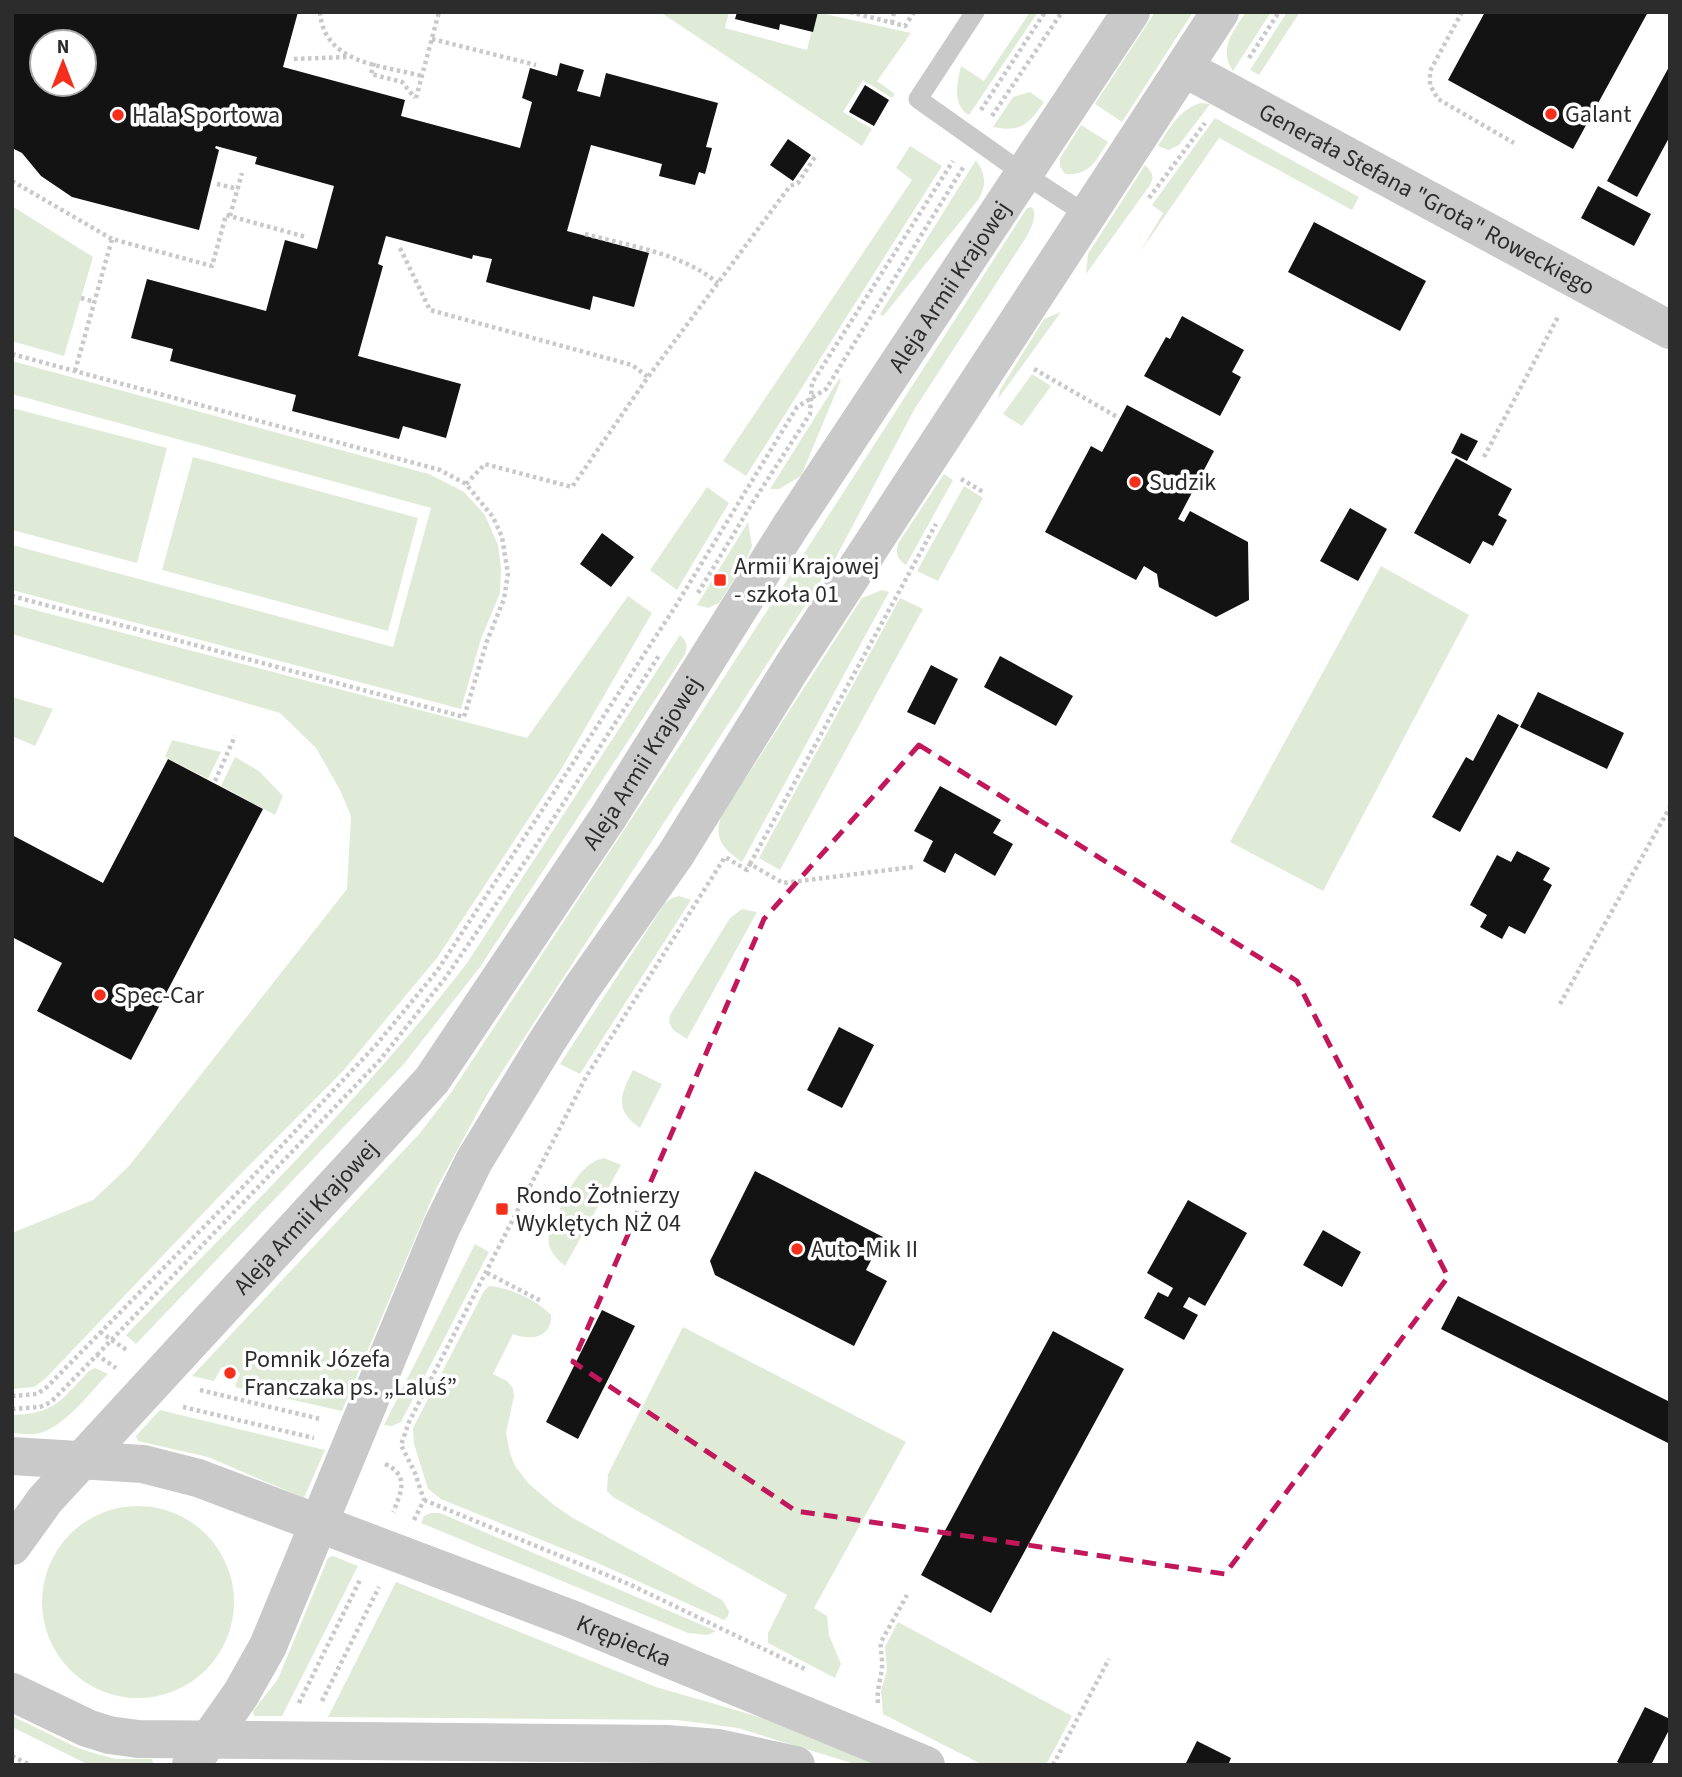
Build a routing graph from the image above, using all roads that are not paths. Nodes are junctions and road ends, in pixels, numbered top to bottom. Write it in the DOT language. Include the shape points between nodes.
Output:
graph roads {
  1 [pos="975,12"];
  2 [pos="1130,12"];
  3 [pos="1220,12"];
  4 [pos="1184,68"];
  5 [pos="1024,174"];
  6 [pos="1087,215"];
  7 [pos="1670,330"];
  8 [pos="12,1456"];
  9 [pos="83,1461"];
  10 [pos="318,1524"];
  11 [pos="12,1546"];
  12 [pos="12,1692"];
  13 [pos="201,1751"];
  14 [pos="796,1765"];
  15 [pos="926,1765"];
  1 -- 5 [label="lane" via="918,99"];
  2 -- 5 [label="street, Aleja Armii Krajowej"];
  3 -- 4 [label="street"];
  4 -- 6 [label="street"];
  4 -- 7 [label="street, Generała Stefana \"Grota\" Roweckiego"];
  5 -- 6 [label="lane"];
  5 -- 9 [label="street, Aleja Armii Krajowej" via="790,527 609,816 432,1080"];
  6 -- 10 [label="street" via="792,667 676,854 581,989 474,1161 441,1228"];
  8 -- 9 [label="street"];
  9 -- 10 [label="street, Krępiecka" via="143,1464 198,1478"];
  9 -- 11 [label="street, Aleja Armii Krajowej" via="45,1500"];
  10 -- 13 [label="street" via="268,1646"];
  10 -- 15 [label="street, Krępiecka" via="715,1676"];
  12 -- 13 [label="street" via="109,1735"];
  13 -- 14 [label="street" via="308,1739 667,1744 718,1748"];
}
